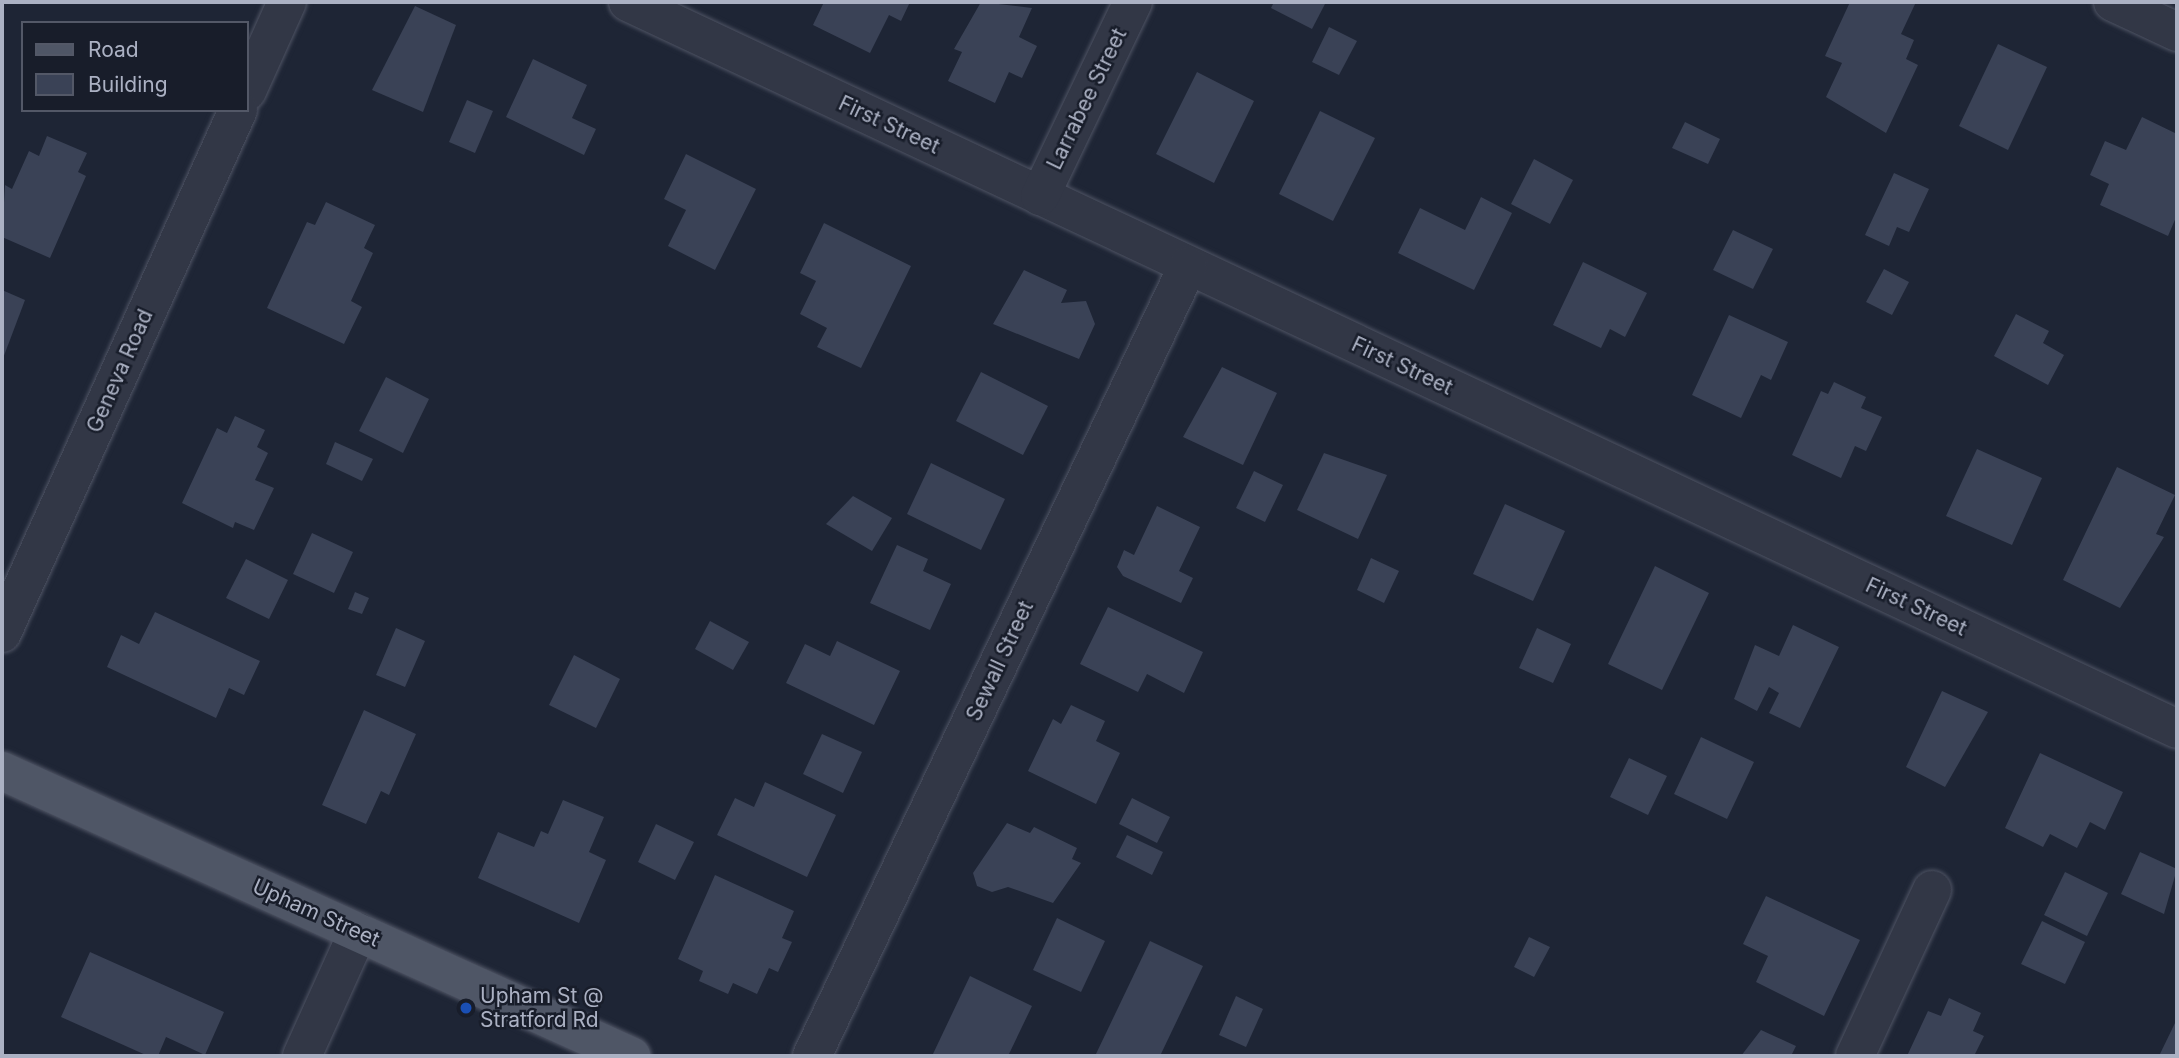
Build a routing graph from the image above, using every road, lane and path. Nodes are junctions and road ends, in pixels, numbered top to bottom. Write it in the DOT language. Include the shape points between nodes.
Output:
graph roads {
  1 [pos="287,2"];
  2 [pos="628,2"];
  3 [pos="1133,2"];
  4 [pos="2113,2"];
  5 [pos="2177,32"];
  6 [pos="248,89"];
  7 [pos="237,112"];
  8 [pos="1040,196"];
  9 [pos="1188,266"];
  10 [pos="2,633"];
  11 [pos="2177,729"];
  12 [pos="2,771"];
  13 [pos="1932,890"];
  14 [pos="358,932"];
  15 [pos="302,1056"];
  16 [pos="631,1056"];
  17 [pos="812,1056"];
  18 [pos="1855,1056"];
  1 -- 6 [label="street"];
  2 -- 8 [label="street, First Street"];
  3 -- 8 [label="street, Larrabee Street"];
  4 -- 5 [label="street"];
  7 -- 10 [label="street, Geneva Road"];
  8 -- 9 [label="street, First Street"];
  9 -- 11 [label="street, First Street"];
  9 -- 17 [label="street, Sewall Street"];
  12 -- 14 [label="main road, Upham Street"];
  13 -- 18 [label="street"];
  14 -- 15 [label="street"];
  14 -- 16 [label="main road, Upham Street"];
}
